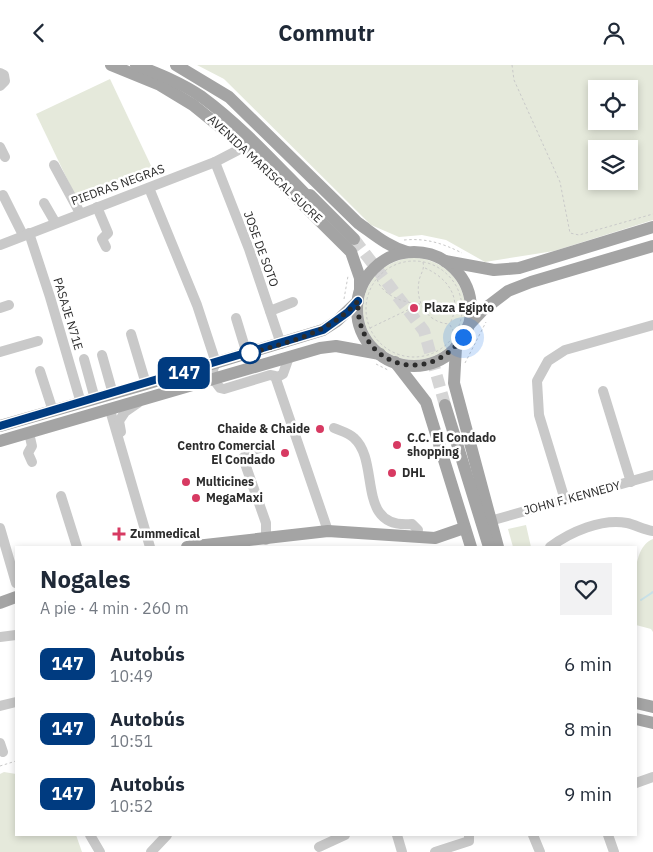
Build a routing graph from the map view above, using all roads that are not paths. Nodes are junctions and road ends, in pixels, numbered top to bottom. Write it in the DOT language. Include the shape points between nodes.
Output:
graph roads {
  1 [pos="111,65"];
  2 [pos="136,65"];
  3 [pos="152,65"];
  4 [pos="176,65"];
  5 [pos="0,73"];
  6 [pos="2,85"];
  7 [pos="0,147"];
  8 [pos="244,147"];
  9 [pos="5,157"];
  10 [pos="215,162"];
  11 [pos="54,165"];
  12 [pos="149,188"];
  13 [pos="3,195"];
  14 [pos="44,203"];
  15 [pos="97,207"];
  16 [pos="80,213"];
  17 [pos="55,222"];
  18 [pos="653,227"];
  19 [pos="26,234"];
  20 [pos="0,245"];
  21 [pos="653,246"];
  22 [pos="106,247"];
  23 [pos="408,252"];
  24 [pos="443,260"];
  25 [pos="359,295"];
  26 [pos="293,302"];
  27 [pos="270,311"];
  28 [pos="236,318"];
  29 [pos="653,325"];
  30 [pos="468,326"];
  31 [pos="131,334"];
  32 [pos="38,341"];
  33 [pos="281,344"];
  34 [pos="456,347"];
  35 [pos="0,352"];
  36 [pos="247,354"];
  37 [pos="102,355"];
  38 [pos="289,357"];
  39 [pos="376,358"];
  40 [pos="84,359"];
  41 [pos="216,363"];
  42 [pos="393,367"];
  43 [pos="40,371"];
  44 [pos="276,379"];
  45 [pos="214,380"];
  46 [pos="146,384"];
  47 [pos="603,391"];
  48 [pos="113,394"];
  49 [pos="95,399"];
  50 [pos="139,402"];
  51 [pos="81,403"];
  52 [pos="110,410"];
  53 [pos="53,411"];
  54 [pos="0,424"];
  55 [pos="334,428"];
  56 [pos="29,433"];
  57 [pos="1,441"];
  58 [pos="263,447"];
  59 [pos="122,451"];
  60 [pos="32,462"];
  61 [pos="653,475"];
  62 [pos="631,482"];
  63 [pos="61,495"];
  64 [pos="565,500"];
  65 [pos="318,515"];
  66 [pos="490,521"];
  67 [pos="0,528"];
  68 [pos="464,528"];
  69 [pos="328,531"];
  70 [pos="653,531"];
  71 [pos="314,533"];
  72 [pos="418,533"];
  73 [pos="266,539"];
  74 [pos="77,546"];
  75 [pos="150,546"];
  76 [pos="198,546"];
  77 [pos="472,546"];
  78 [pos="481,546"];
  79 [pos="489,546"];
  80 [pos="498,546"];
  81 [pos="552,546"];
  82 [pos="15,580"];
  83 [pos="15,597"];
  84 [pos="0,603"];
  85 [pos="15,635"];
  86 [pos="0,637"];
  87 [pos="15,702"];
  88 [pos="637,703"];
  89 [pos="0,706"];
  90 [pos="653,707"];
  91 [pos="637,719"];
  92 [pos="653,723"];
  93 [pos="653,777"];
  94 [pos="637,783"];
  95 [pos="91,836"];
  96 [pos="166,836"];
  97 [pos="324,836"];
  98 [pos="343,836"];
  99 [pos="397,836"];
  100 [pos="533,836"];
  101 [pos="608,836"];
  102 [pos="469,838"];
  103 [pos="317,849"];
  104 [pos="100,852"];
  105 [pos="151,852"];
  106 [pos="402,852"];
  107 [pos="435,852"];
  108 [pos="540,852"];
  109 [pos="614,852"];
  1 -- 8 [label="main road, AVENIDA MARISCAL SUCRE" via="160,85 193,105"];
  2 -- 3 [label="main road, AVENIDA MARISCAL SUCRE" via="187,88 231,121 353,241 222,107 199,90"];
  4 -- 23 [label="main road, AVENIDA MARISCAL SUCRE" via="229,97 377,239"];
  5 -- 6 [label="street" via="4,75"];
  7 -- 9 [label="street"];
  8 -- 10 [label="street, PIEDRAS NEGRAS"];
  8 -- 25 [label="main road, AVENIDA MARISCAL SUCRE" via="351,252 360,278"];
  10 -- 12 [label="street, PIEDRAS NEGRAS"];
  10 -- 27 [label="street, JOSE DE SOTO"];
  11 -- 16 [label="street"];
  12 -- 15 [label="street, PIEDRAS NEGRAS"];
  12 -- 41 [label="street" via="181,263"];
  13 -- 19 [label="street, PASAJE N71E"];
  14 -- 17 [label="street"];
  15 -- 16 [label="street, PIEDRAS NEGRAS"];
  15 -- 22 [label="street" via="108,233 102,239"];
  16 -- 17 [label="street, PIEDRAS NEGRAS"];
  17 -- 19 [label="street, PIEDRAS NEGRAS"];
  18 -- 24 [label="main road" via="519,268 479,269"];
  19 -- 20 [label="street, PIEDRAS NEGRAS"];
  19 -- 51 [label="street, PASAJE N71E" via="50,297"];
  21 -- 30 [label="main road" via="508,291"];
  23 -- 24 [label="main road"];
  23 -- 25 [label="main road" via="392,256 371,271"];
  24 -- 30 [label="main road" via="467,289"];
  25 -- 33 [label="main road" via="348,312 323,330"];
  25 -- 39 [label="main road" via="357,313"];
  26 -- 27 [label="street"];
  27 -- 33 [label="street, JOSE DE SOTO"];
  28 -- 36 [label="street"];
  29 -- 64 [label="street" via="565,350 548,361 537,381 540,415"];
  30 -- 34 [label="main road"];
  31 -- 46 [label="street"];
  32 -- 35 [label="street"];
  33 -- 36 [label="main road"];
  34 -- 42 [label="main road" via="434,362"];
  34 -- 66 [label="main road" via="454,383"];
  36 -- 41 [label="main road"];
  37 -- 48 [label="street"];
  38 -- 39 [label="main road" via="329,346"];
  38 -- 44 [label="street" via="284,374"];
  38 -- 45 [label="main road"];
  39 -- 42 [label="main road"];
  40 -- 49 [label="street"];
  41 -- 45 [label="street"];
  41 -- 46 [label="main road"];
  42 -- 68 [label="main road" via="426,402"];
  43 -- 53 [label="street"];
  44 -- 45 [label="street" via="270,375 222,389"];
  44 -- 65 [label="street"];
  45 -- 50 [label="main road"];
  46 -- 48 [label="main road"];
  47 -- 62 [label="street"];
  48 -- 49 [label="main road"];
  49 -- 51 [label="main road"];
  50 -- 52 [label="main road"];
  50 -- 59 [label="street" via="118,421 124,443"];
  51 -- 53 [label="main road"];
  52 -- 56 [label="main road"];
  52 -- 59 [label="street"];
  53 -- 54 [label="main road"];
  54 -- 57 [label="street"];
  55 -- 72 [label="street" via="356,439 375,502 385,520 395,525 412,525"];
  56 -- 57 [label="main road"];
  56 -- 60 [label="street" via="32,446 28,453"];
  58 -- 73 [label="street" via="250,451 243,458 266,523"];
  59 -- 75 [label="street"];
  61 -- 62 [label="street, JOHN F. KENNEDY"];
  62 -- 64 [label="street, JOHN F. KENNEDY"];
  63 -- 74 [label="street"];
  64 -- 66 [label="street, JOHN F. KENNEDY"];
  65 -- 69 [label="street"];
  65 -- 71 [label="street"];
  66 -- 80 [label="main road"];
  67 -- 82 [label="street"];
  68 -- 72 [label="main road" via="435,538"];
  68 -- 77 [label="main road"];
  69 -- 71 [label="main road"];
  69 -- 72 [label="main road"];
  70 -- 81 [label="street" via="614,523 581,531"];
  71 -- 73 [label="main road"];
  73 -- 76 [label="main road"];
  78 -- 79 [label="main road" via="444,406"];
  83 -- 84 [label="main road"];
  85 -- 86 [label="street"];
  87 -- 89 [label="street"];
  88 -- 90 [label="main road"];
  91 -- 92 [label="main road"];
  93 -- 94 [label="street"];
  95 -- 104 [label="street"];
  96 -- 105 [label="street"];
  97 -- 103 [label="street"];
  98 -- 103 [label="street"];
  99 -- 106 [label="street"];
  100 -- 108 [label="street"];
  101 -- 109 [label="street"];
  102 -- 107 [label="street"];
}
